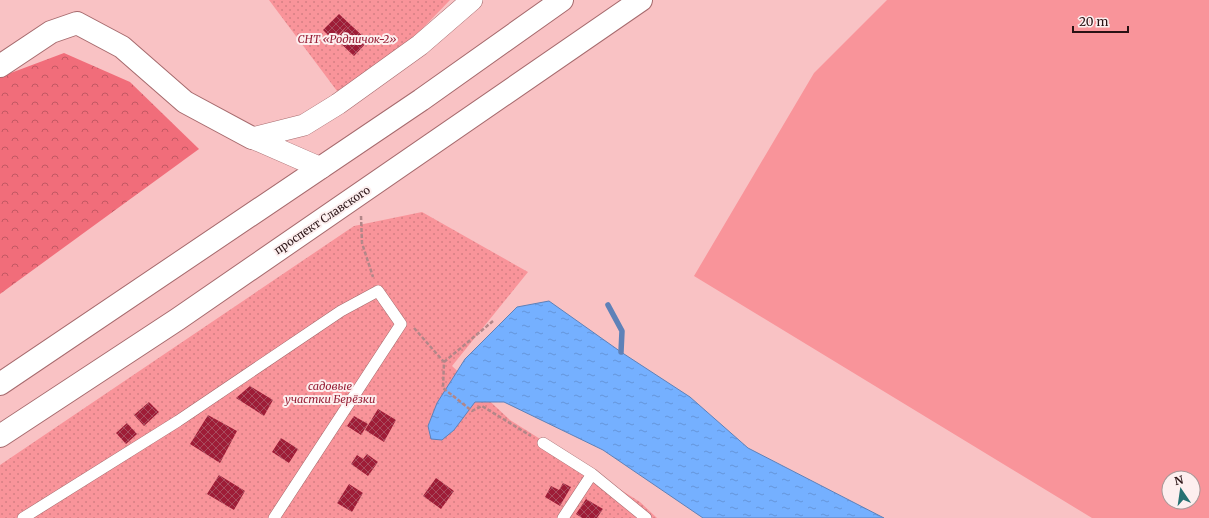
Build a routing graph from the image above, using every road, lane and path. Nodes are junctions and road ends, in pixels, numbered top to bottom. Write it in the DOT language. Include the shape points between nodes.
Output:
graph roads {
  1 [pos="472,0"];
  2 [pos="562,0"];
  3 [pos="642,0"];
  4 [pos="0,66"];
  5 [pos="252,138"];
  6 [pos="321,168"];
  7 [pos="351,201"];
  8 [pos="378,291"];
  9 [pos="493,321"];
  10 [pos="401,324"];
  11 [pos="444,362"];
  12 [pos="0,384"];
  13 [pos="0,436"];
  14 [pos="543,444"];
  15 [pos="592,474"];
  16 [pos="23,518"];
  17 [pos="274,518"];
  18 [pos="563,518"];
  19 [pos="646,518"];
  1 -- 5 [label="street" via="420,45 338,104 304,125"];
  2 -- 6 [label="main road"];
  3 -- 7 [label="main road, проспект Славского"];
  4 -- 5 [label="main road" via="52,32 77,23 122,47 185,102"];
  5 -- 6 [label="street"];
  6 -- 12 [label="main road"];
  7 -- 8 [label="path" via="361,217 362,243"];
  7 -- 13 [label="main road, проспект Славского"];
  8 -- 10 [label="lane"];
  8 -- 16 [label="lane" via="342,311 178,421"];
  9 -- 11 [label="path"];
  10 -- 11 [label="path" via="408,322"];
  10 -- 17 [label="lane"];
  11 -- 14 [label="path" via="442,388 472,411 482,406"];
  14 -- 15 [label="lane"];
  15 -- 18 [label="lane"];
  15 -- 19 [label="lane"];
}
